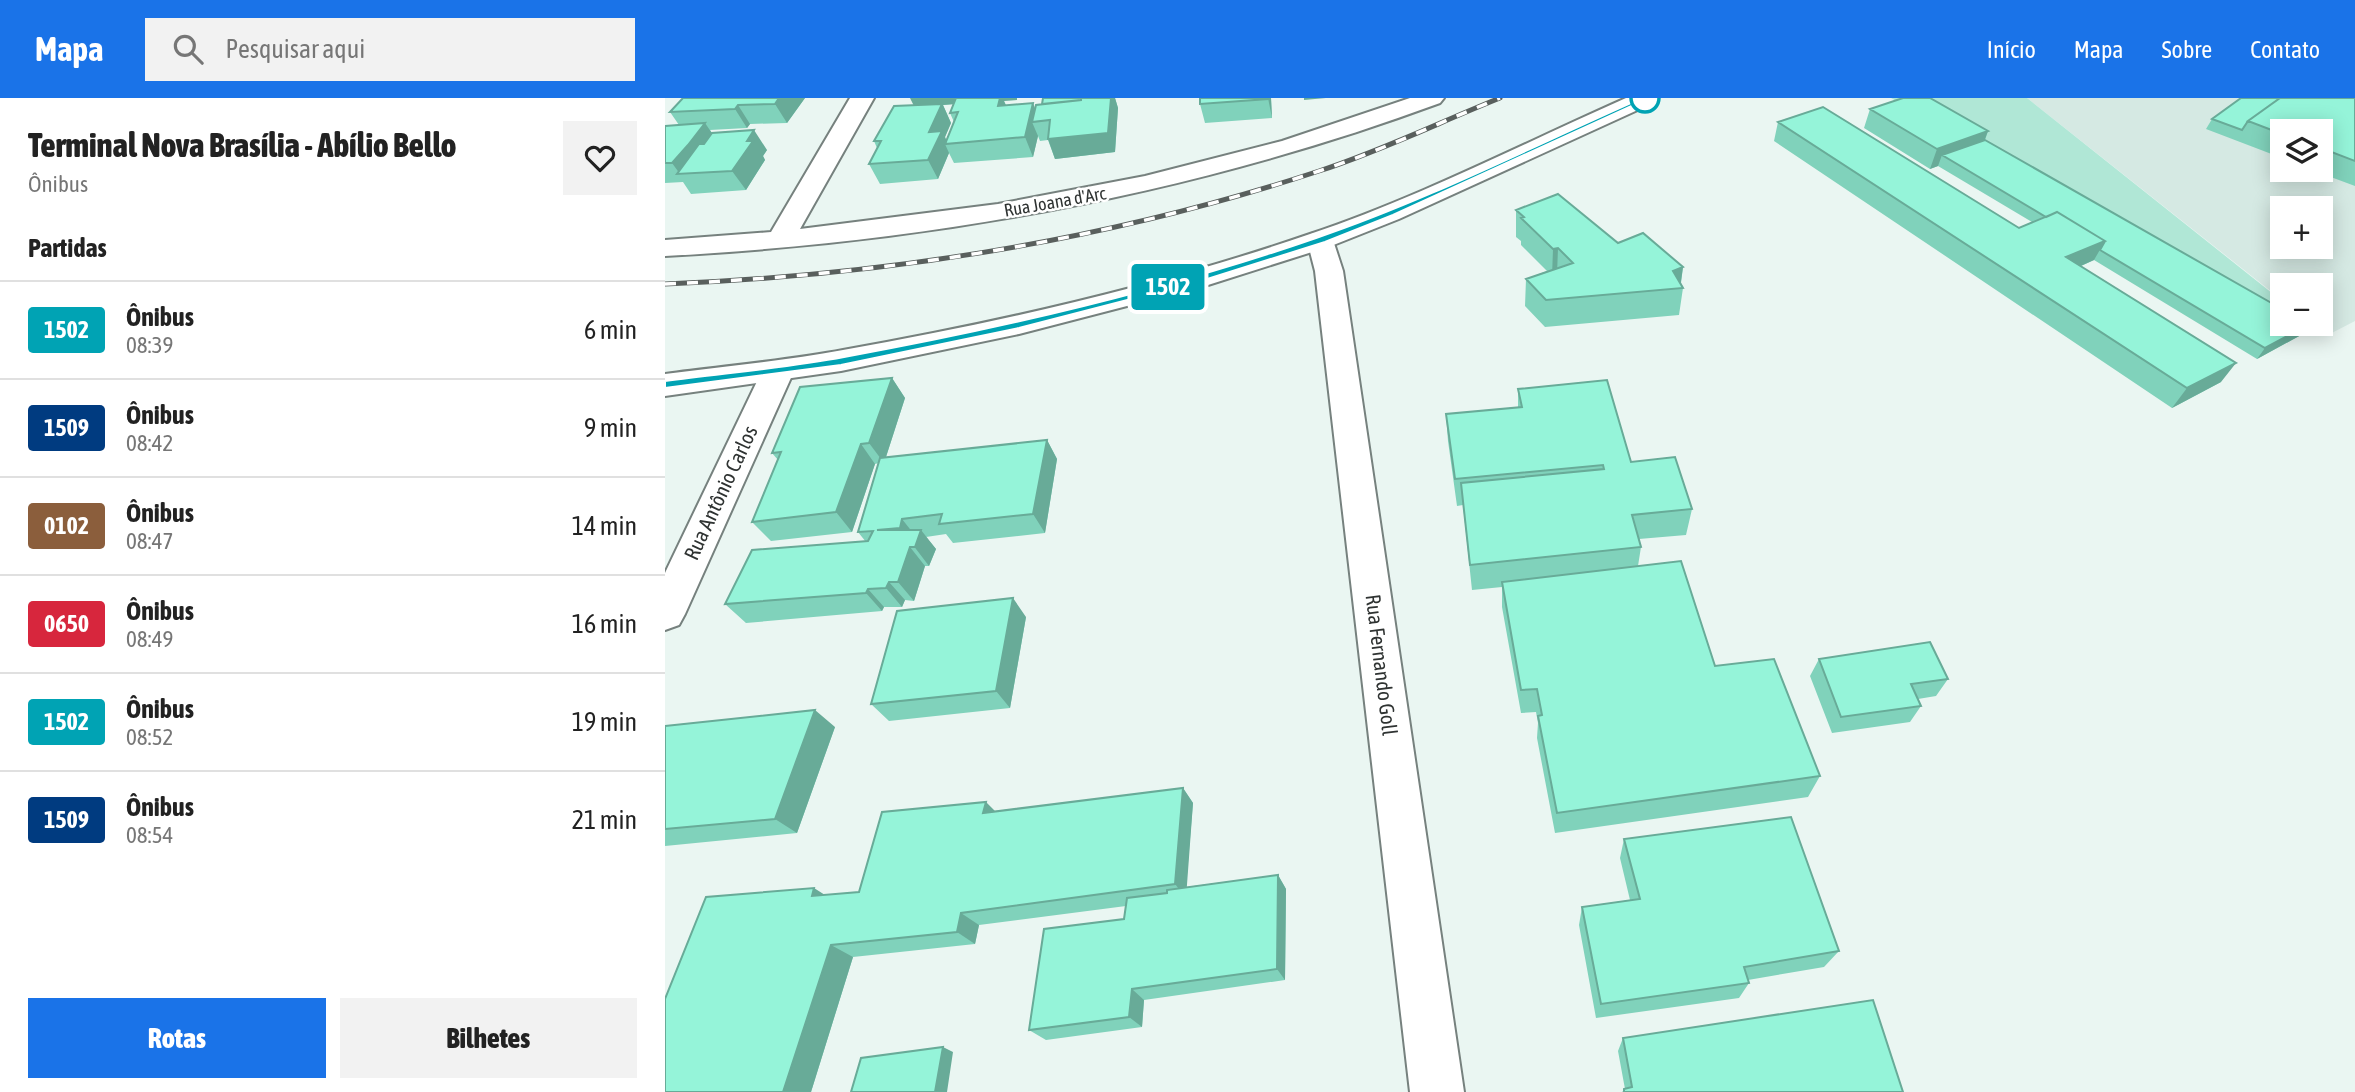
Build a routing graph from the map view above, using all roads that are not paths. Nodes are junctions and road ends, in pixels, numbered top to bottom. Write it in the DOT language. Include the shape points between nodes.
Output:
graph roads {
  1 [pos="862,98"];
  2 [pos="1433,98"];
  3 [pos="1645,98"];
  4 [pos="781,239"];
  5 [pos="1321,240"];
  6 [pos="665,248"];
  7 [pos="778,371"];
  8 [pos="665,385"];
  9 [pos="665,614"];
  10 [pos="1437,1092"];
  1 -- 4 [label="street"];
  2 -- 4 [label="street, Rua Joana d'Arc" via="1294,145 1165,180 979,216"];
  3 -- 5 [label="street"];
  4 -- 6 [label="street, Rua Joana d'Arc"];
  5 -- 7 [label="street" via="1198,279 1019,325"];
  5 -- 10 [label="street, Rua Fernando Goll" via="1329,271"];
  7 -- 8 [label="street"];
  7 -- 9 [label="street, Rua Antônio Carlos"];
}
